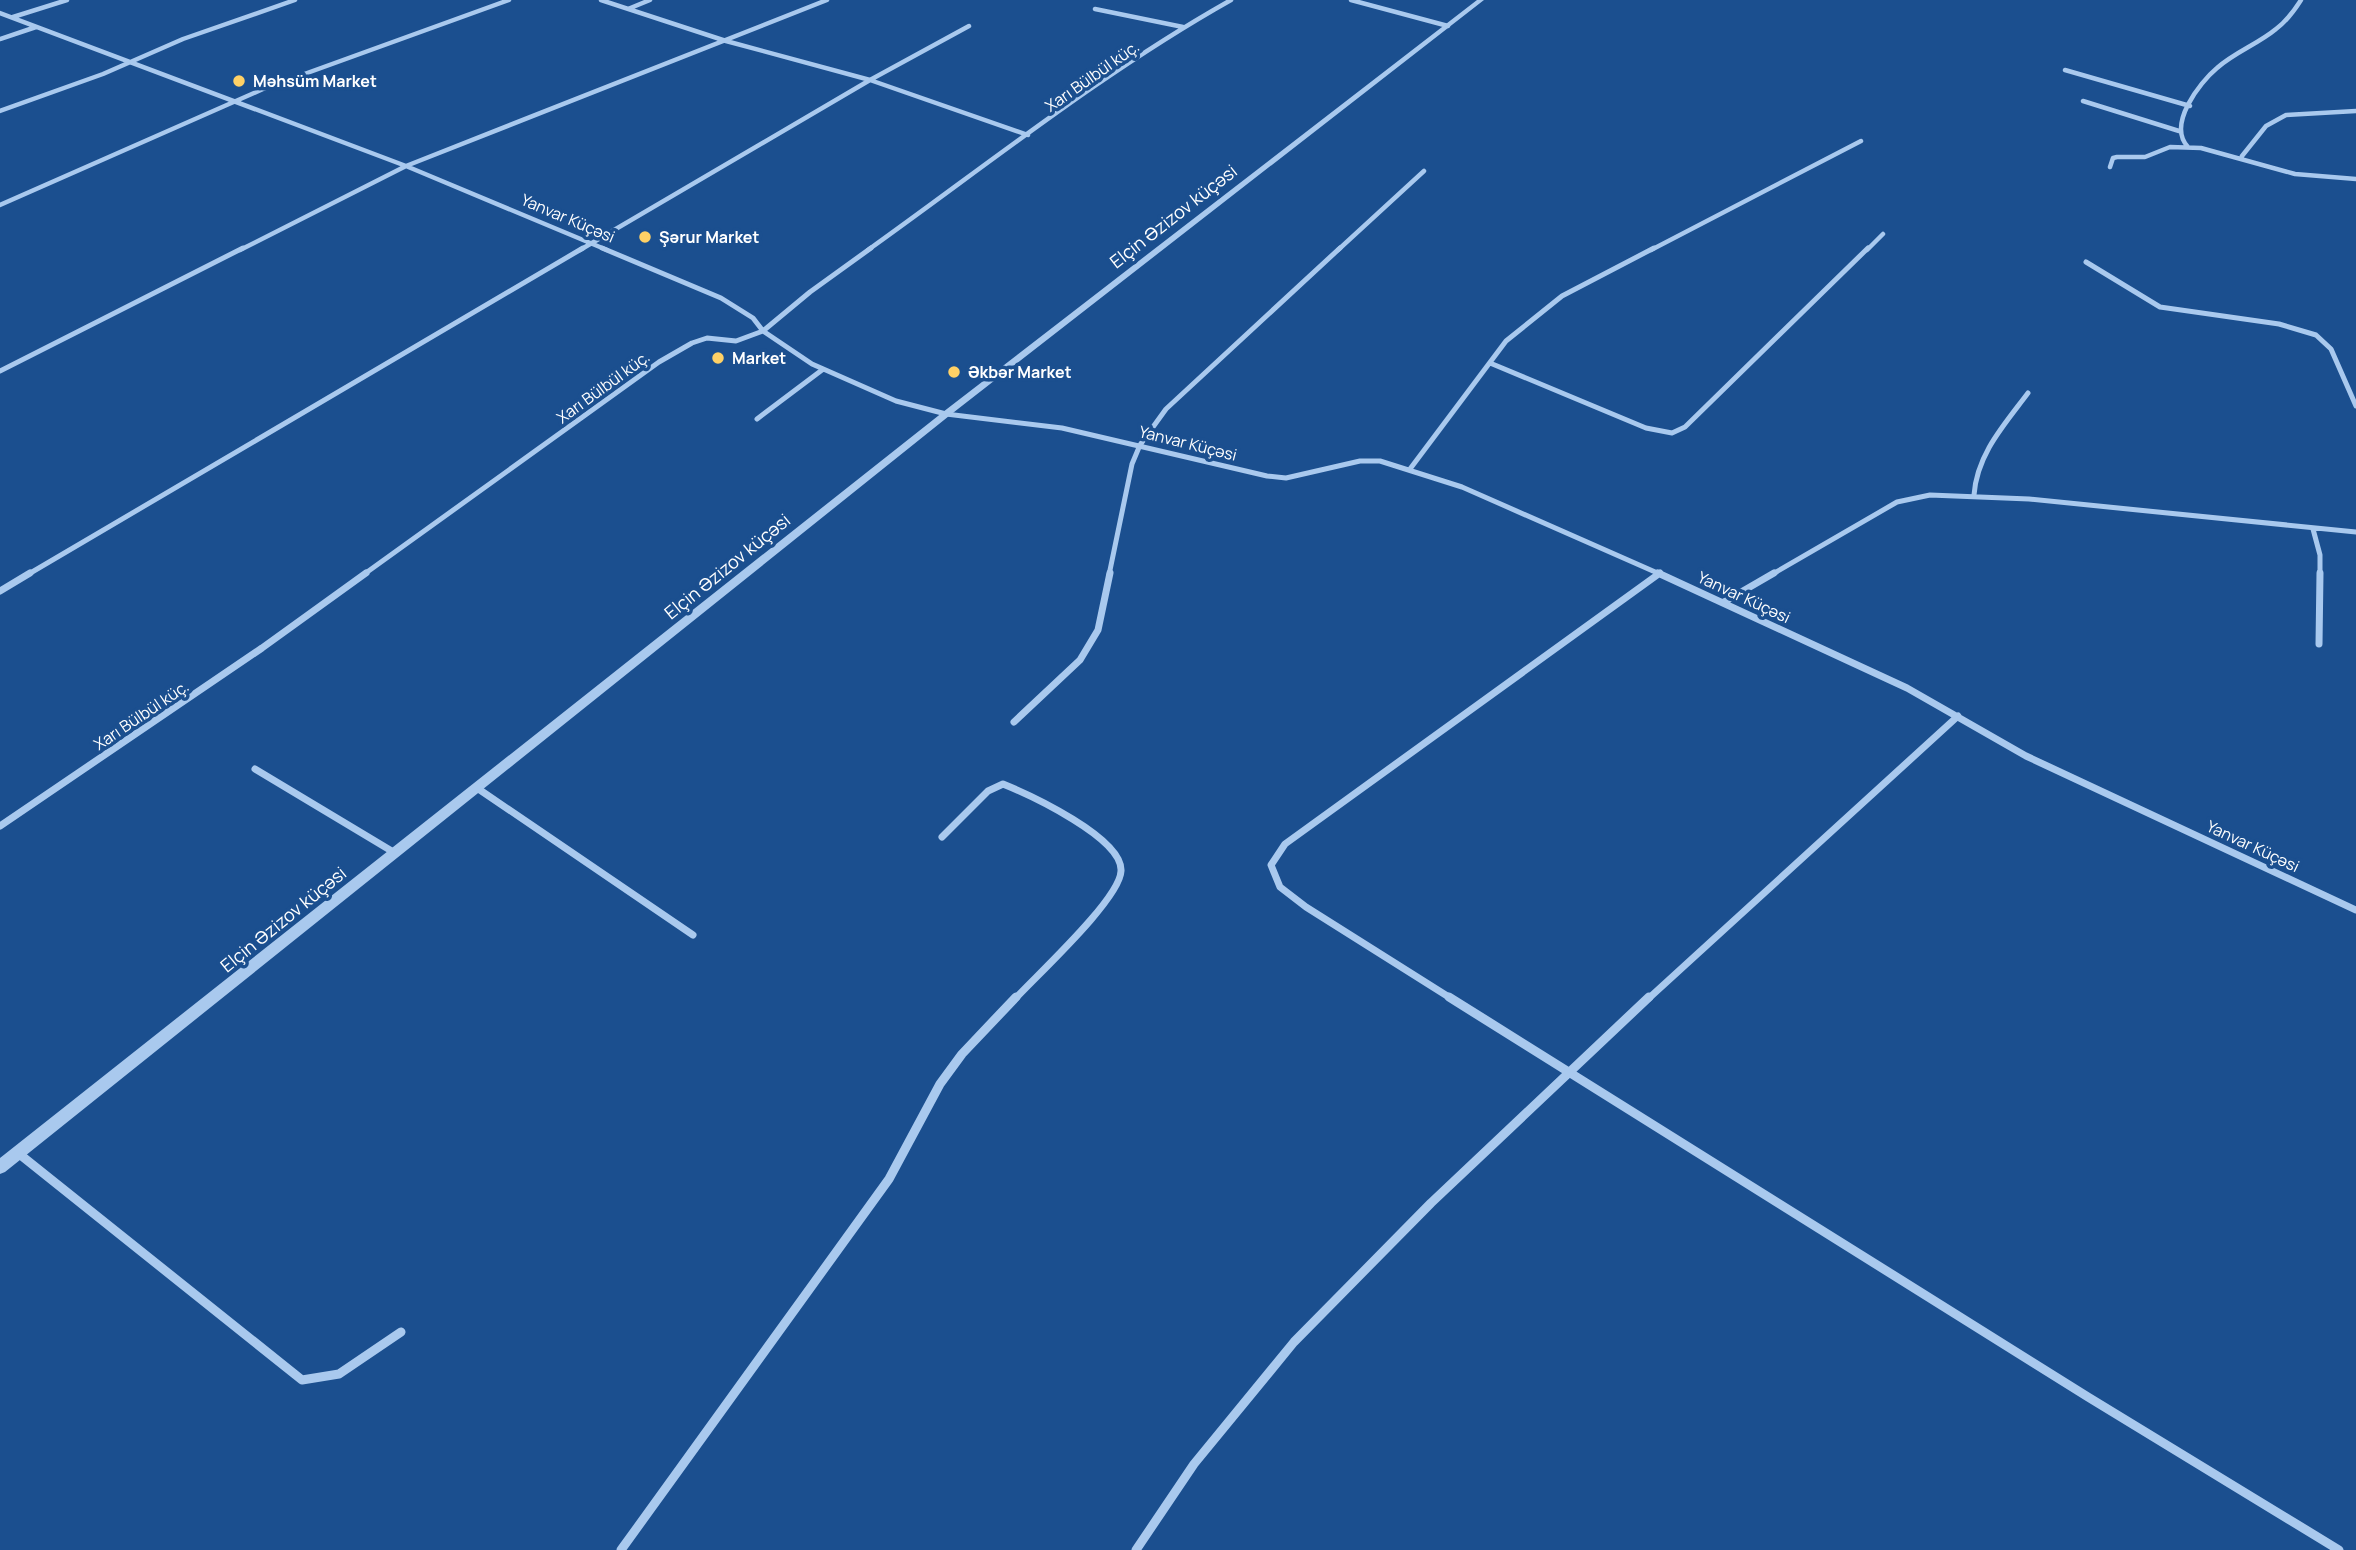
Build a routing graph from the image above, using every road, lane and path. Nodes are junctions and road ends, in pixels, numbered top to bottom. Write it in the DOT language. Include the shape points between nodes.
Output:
graph roads {
  1 [pos="67,0"];
  2 [pos="295,0"];
  3 [pos="509,0"];
  4 [pos="601,0"];
  5 [pos="650,0"];
  6 [pos="827,0"];
  7 [pos="1231,0"];
  8 [pos="1351,0"];
  9 [pos="1481,0"];
  10 [pos="2301,0"];
  11 [pos="628,9"];
  12 [pos="1095,9"];
  13 [pos="0,13"];
  14 [pos="13,17"];
  15 [pos="969,26"];
  16 [pos="1448,26"];
  17 [pos="37,27"];
  18 [pos="1184,27"];
  19 [pos="0,39"];
  20 [pos="726,41"];
  21 [pos="130,62"];
  22 [pos="2065,70"];
  23 [pos="870,80"];
  24 [pos="2083,100"];
  25 [pos="233,102"];
  26 [pos="2190,106"];
  27 [pos="0,111"];
  28 [pos="2356,111"];
  29 [pos="2179,131"];
  30 [pos="1028,135"];
  31 [pos="1861,141"];
  32 [pos="2188,147"];
  33 [pos="2242,156"];
  34 [pos="407,166"];
  35 [pos="2110,166"];
  36 [pos="1424,171"];
  37 [pos="2356,179"];
  38 [pos="0,205"];
  39 [pos="1883,234"];
  40 [pos="593,244"];
  41 [pos="2086,262"];
  42 [pos="763,331"];
  43 [pos="1489,363"];
  44 [pos="822,370"];
  45 [pos="0,371"];
  46 [pos="2028,393"];
  47 [pos="2356,406"];
  48 [pos="946,414"];
  49 [pos="757,419"];
  50 [pos="1140,445"];
  51 [pos="1410,469"];
  52 [pos="1974,495"];
  53 [pos="2313,529"];
  54 [pos="2356,532"];
  55 [pos="1660,573"];
  56 [pos="0,591"];
  57 [pos="1724,602"];
  58 [pos="2319,645"];
  59 [pos="1958,716"];
  60 [pos="1014,722"];
  61 [pos="255,769"];
  62 [pos="477,788"];
  63 [pos="0,826"];
  64 [pos="942,838"];
  65 [pos="395,853"];
  66 [pos="2356,910"];
  67 [pos="693,935"];
  68 [pos="1569,1070"];
  69 [pos="18,1153"];
  70 [pos="0,1167"];
  71 [pos="401,1332"];
  72 [pos="621,1550"];
  73 [pos="1136,1550"];
  74 [pos="2339,1550"];
  1 -- 14 [label="street"];
  2 -- 21 [label="street"];
  3 -- 25 [label="street"];
  4 -- 11 [label="street"];
  5 -- 11 [label="street"];
  6 -- 20 [label="street"];
  7 -- 18 [label="street, Xarı Bülbül küç."];
  8 -- 16 [label="street"];
  9 -- 16 [label="street, Elçin Əzizov küçəsi"];
  10 -- 26 [label="street" via="2279,28 2217,68"];
  11 -- 20 [label="street"];
  12 -- 18 [label="street"];
  13 -- 14 [label="street, Yanvar Küçəsi"];
  14 -- 17 [label="street, Yanvar Küçəsi"];
  15 -- 23 [label="street"];
  16 -- 48 [label="street, Elçin Əzizov küçəsi"];
  17 -- 19 [label="street"];
  17 -- 21 [label="street, Yanvar Küçəsi"];
  18 -- 30 [label="street, Xarı Bülbül küç."];
  20 -- 23 [label="street"];
  20 -- 34 [label="street"];
  21 -- 25 [label="street, Yanvar Küçəsi"];
  21 -- 27 [label="street"];
  22 -- 26 [label="street"];
  23 -- 30 [label="street"];
  23 -- 40 [label="street"];
  24 -- 29 [label="street"];
  25 -- 34 [label="street, Yanvar Küçəsi"];
  25 -- 38 [label="street"];
  26 -- 29 [label="street"];
  28 -- 33 [label="street" via="2286,115 2266,125"];
  29 -- 32 [label="street"];
  30 -- 42 [label="street, Xarı Bülbül küç."];
  31 -- 43 [label="street" via="1584,283 1524,325"];
  32 -- 33 [label="street"];
  32 -- 35 [label="street" via="2158,150 2143,157 2120,156 2113,158"];
  33 -- 37 [label="street" via="2309,177"];
  34 -- 40 [label="street, Yanvar Küçəsi"];
  34 -- 45 [label="street"];
  36 -- 50 [label="street" via="1166,409"];
  39 -- 43 [label="street" via="1685,427 1672,433 1646,428"];
  40 -- 42 [label="street, Yanvar Küçəsi" via="721,298 753,318"];
  40 -- 56 [label="street"];
  41 -- 47 [label="street" via="2160,307 2312,332 2326,341"];
  42 -- 44 [label="street, Yanvar Küçəsi"];
  42 -- 63 [label="street, Xarı Bülbül küç." via="736,341 707,338 659,362 262,648"];
  43 -- 51 [label="street"];
  44 -- 48 [label="street, Yanvar Küçəsi" via="896,401"];
  44 -- 49 [label="street"];
  46 -- 52 [label="street" via="1978,463"];
  48 -- 50 [label="street, Yanvar Küçəsi" via="1062,428"];
  48 -- 62 [label="street, Elçin Əzizov küçəsi"];
  50 -- 51 [label="street, Yanvar Küçəsi" via="1267,477 1286,478 1360,461"];
  50 -- 60 [label="street" via="1128,480 1097,630 1080,660"];
  51 -- 55 [label="street, Yanvar Küçəsi"];
  52 -- 53 [label="street"];
  52 -- 57 [label="street" via="1930,495 1897,502"];
  53 -- 54 [label="street"];
  53 -- 58 [label="street" via="2320,555"];
  55 -- 57 [label="street, Yanvar Küçəsi"];
  55 -- 68 [label="street" via="1285,844 1271,864 1280,887 1306,907"];
  57 -- 59 [label="street, Yanvar Küçəsi"];
  59 -- 66 [label="street, Yanvar Küçəsi" via="2026,756"];
  59 -- 68 [label="street"];
  61 -- 65 [label="street"];
  62 -- 65 [label="street, Elçin Əzizov küçəsi"];
  62 -- 67 [label="street"];
  64 -- 72 [label="street" via="988,790 1003,784 1106,843 1119,858 1122,876 1111,897 940,1084 889,1179"];
  65 -- 69 [label="street, Elçin Əzizov küçəsi"];
  68 -- 73 [label="street" via="1294,1342 1194,1464"];
  68 -- 74 [label="street"];
  69 -- 70 [label="street, Elçin Əzizov küçəsi"];
  69 -- 71 [label="street" via="302,1380 339,1374"];
}
